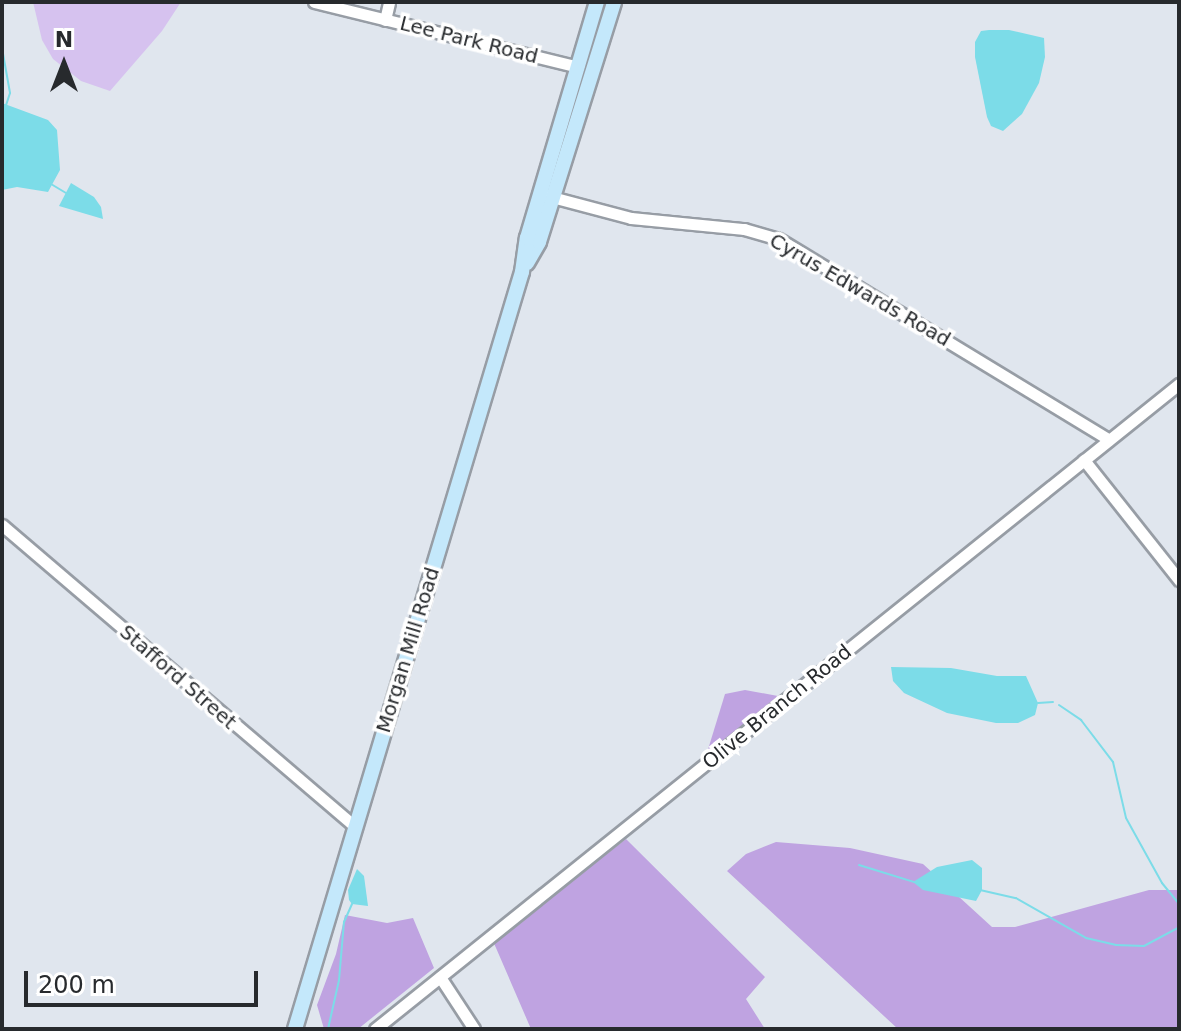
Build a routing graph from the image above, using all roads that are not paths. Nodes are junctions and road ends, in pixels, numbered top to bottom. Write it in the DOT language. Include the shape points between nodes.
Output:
graph roads {
  1 [pos="314,2"];
  2 [pos="389,2"];
  3 [pos="597,2"];
  4 [pos="614,2"];
  5 [pos="385,20"];
  6 [pos="578,67"];
  7 [pos="546,196"];
  8 [pos="1179,384"];
  9 [pos="1109,440"];
  10 [pos="1084,460"];
  11 [pos="2,525"];
  12 [pos="1179,580"];
  13 [pos="355,827"];
  14 [pos="440,977"];
  15 [pos="295,1029"];
  16 [pos="375,1029"];
  17 [pos="474,1029"];
  1 -- 5 [label="street, Lee Park Road"];
  2 -- 5 [label="street"];
  3 -- 6 [label="main road, Morgan Mill Road"];
  4 -- 7 [label="main road, Morgan Mill Road"];
  5 -- 6 [label="street, Lee Park Road"];
  6 -- 7 [label="main road, Morgan Mill Road"];
  7 -- 9 [label="street, Cyrus Edwards Road" via="631,218 744,229 779,239"];
  7 -- 13 [label="main road, Morgan Mill Road" via="539,242 522,272"];
  8 -- 9 [label="street, Olive Branch Road"];
  9 -- 10 [label="street, Olive Branch Road"];
  10 -- 12 [label="street"];
  10 -- 14 [label="street, Olive Branch Road"];
  11 -- 13 [label="street, Stafford Street"];
  13 -- 15 [label="main road, Morgan Mill Road"];
  14 -- 16 [label="street, Olive Branch Road"];
  14 -- 17 [label="street"];
}
